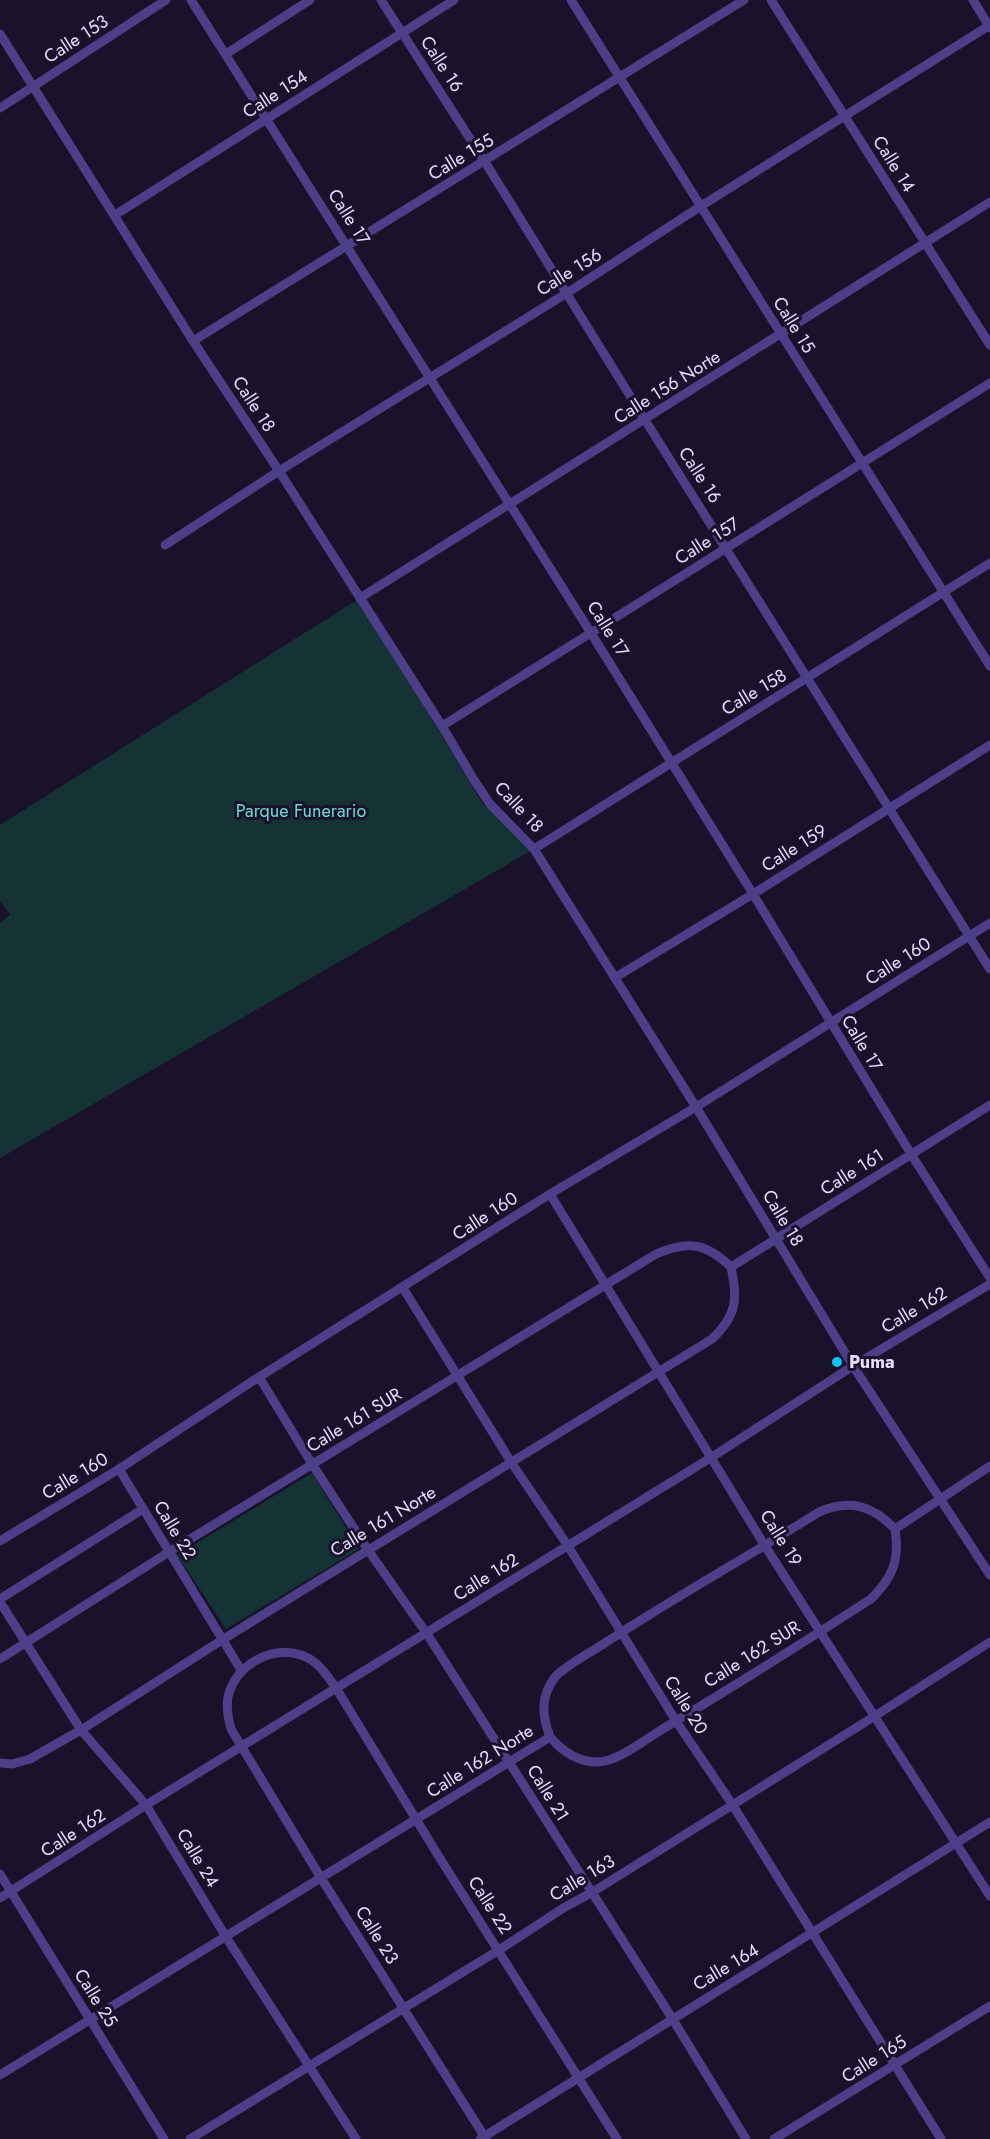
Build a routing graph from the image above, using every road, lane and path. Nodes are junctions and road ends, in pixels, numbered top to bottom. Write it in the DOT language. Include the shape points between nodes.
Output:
graph roads {
  1 [pos="166,0"];
  2 [pos="192,0"];
  3 [pos="310,0"];
  4 [pos="381,0"];
  5 [pos="454,0"];
  6 [pos="571,0"];
  7 [pos="744,0"];
  8 [pos="771,0"];
  9 [pos="973,0"];
  10 [pos="990,26"];
  11 [pos="402,32"];
  12 [pos="0,34"];
  13 [pos="226,54"];
  14 [pos="620,77"];
  15 [pos="33,87"];
  16 [pos="0,108"];
  17 [pos="844,116"];
  18 [pos="267,119"];
  19 [pos="485,162"];
  20 [pos="990,202"];
  21 [pos="701,206"];
  22 [pos="114,215"];
  23 [pos="924,242"];
  24 [pos="347,245"];
  25 [pos="567,293"];
  26 [pos="780,335"];
  27 [pos="193,341"];
  28 [pos="990,345"];
  29 [pos="429,377"];
  30 [pos="990,383"];
  31 [pos="645,420"];
  32 [pos="862,463"];
  33 [pos="279,471"];
  34 [pos="510,503"];
  35 [pos="165,545"];
  36 [pos="727,548"];
  37 [pos="990,563"];
  38 [pos="942,592"];
  39 [pos="360,598"];
  40 [pos="591,633"];
  41 [pos="990,666"];
  42 [pos="808,678"];
  43 [pos="442,726"];
  44 [pos="990,745"];
  45 [pos="671,762"];
  46 [pos="889,807"];
  47 [pos="534,849"];
  48 [pos="753,894"];
  49 [pos="990,923"];
  50 [pos="970,936"];
  51 [pos="990,969"];
  52 [pos="616,977"];
  53 [pos="830,1023"];
  54 [pos="990,1105"];
  55 [pos="696,1107"];
  56 [pos="911,1154"];
  57 [pos="550,1194"];
  58 [pos="776,1239"];
  59 [pos="732,1267"];
  60 [pos="990,1278"];
  61 [pos="990,1284"];
  62 [pos="605,1285"];
  63 [pos="403,1288"];
  64 [pos="854,1366"];
  65 [pos="659,1371"];
  66 [pos="458,1376"];
  67 [pos="259,1377"];
  68 [pos="712,1457"];
  69 [pos="511,1462"];
  70 [pos="312,1464"];
  71 [pos="990,1466"];
  72 [pos="119,1469"];
  73 [pos="940,1499"];
  74 [pos="143,1509"];
  75 [pos="896,1529"];
  76 [pos="0,1541"];
  77 [pos="567,1546"];
  78 [pos="765,1546"];
  79 [pos="368,1550"];
  80 [pos="169,1552"];
  81 [pos="990,1575"];
  82 [pos="0,1601"];
  83 [pos="821,1631"];
  84 [pos="622,1632"];
  85 [pos="427,1634"];
  86 [pos="222,1640"];
  87 [pos="25,1642"];
  88 [pos="990,1642"];
  89 [pos="0,1659"];
  90 [pos="241,1670"];
  91 [pos="336,1688"];
  92 [pos="875,1716"];
  93 [pos="676,1721"];
  94 [pos="81,1730"];
  95 [pos="550,1737"];
  96 [pos="241,1748"];
  97 [pos="509,1762"];
  98 [pos="0,1763"];
  99 [pos="732,1804"];
  100 [pos="146,1805"];
  101 [pos="416,1819"];
  102 [pos="990,1822"];
  103 [pos="956,1843"];
  104 [pos="0,1874"];
  105 [pos="321,1878"];
  106 [pos="11,1892"];
  107 [pos="591,1893"];
  108 [pos="990,1896"];
  109 [pos="0,1898"];
  110 [pos="813,1934"];
  111 [pos="226,1937"];
  112 [pos="499,1950"];
  113 [pos="990,2006"];
  114 [pos="403,2007"];
  115 [pos="672,2018"];
  116 [pos="90,2021"];
  117 [pos="307,2066"];
  118 [pos="894,2066"];
  119 [pos="0,2075"];
  120 [pos="578,2076"];
  121 [pos="483,2138"];
  122 [pos="164,2139"];
  123 [pos="190,2139"];
  124 [pos="356,2139"];
  125 [pos="618,2139"];
  126 [pos="746,2139"];
  127 [pos="774,2139"];
  128 [pos="941,2139"];
  1 -- 15 [label="street, Calle 153"];
  2 -- 13 [label="street, Calle 17"];
  3 -- 13 [label="street"];
  4 -- 11 [label="street, Calle 16"];
  5 -- 11 [label="street, Calle 154"];
  6 -- 14 [label="street, Calle 15"];
  7 -- 14 [label="street, Calle 155"];
  8 -- 17 [label="street, Calle 14"];
  9 -- 10 [label="street"];
  10 -- 17 [label="street, Calle 156"];
  11 -- 18 [label="street, Calle 154"];
  11 -- 19 [label="street, Calle 16"];
  12 -- 15 [label="street, Calle 18"];
  13 -- 18 [label="street, Calle 17"];
  14 -- 19 [label="street, Calle 155"];
  14 -- 21 [label="street, Calle 15"];
  15 -- 16 [label="street, Calle 153"];
  15 -- 22 [label="street, Calle 18"];
  17 -- 21 [label="street, Calle 156"];
  17 -- 23 [label="street, Calle 14"];
  18 -- 22 [label="street, Calle 154"];
  18 -- 24 [label="street, Calle 17"];
  19 -- 24 [label="street, Calle 155"];
  19 -- 25 [label="street, Calle 16"];
  20 -- 23 [label="street, Calle 156 Norte"];
  21 -- 25 [label="street, Calle 156"];
  21 -- 26 [label="street, Calle 15"];
  22 -- 27 [label="street, Calle 18"];
  23 -- 26 [label="street, Calle 156 Norte"];
  23 -- 28 [label="street, Calle 14"];
  24 -- 27 [label="street, Calle 155"];
  24 -- 29 [label="street, Calle 17"];
  25 -- 29 [label="street, Calle 156"];
  25 -- 31 [label="street, Calle 16"];
  26 -- 31 [label="street, Calle 156 Norte"];
  26 -- 32 [label="street, Calle 15"];
  27 -- 33 [label="street, Calle 18"];
  29 -- 33 [label="street, Calle 156"];
  29 -- 34 [label="street, Calle 17"];
  30 -- 32 [label="street, Calle 157"];
  31 -- 34 [label="street, Calle 156 Norte"];
  31 -- 36 [label="street, Calle 16"];
  32 -- 36 [label="street, Calle 157"];
  32 -- 38 [label="street, Calle 15"];
  33 -- 35 [label="street, Calle 156"];
  33 -- 39 [label="street, Calle 18"];
  34 -- 39 [label="street, Calle 156 Norte"];
  34 -- 40 [label="street, Calle 17"];
  36 -- 40 [label="street, Calle 157"];
  36 -- 42 [label="street, Calle 16"];
  37 -- 38 [label="street, Calle 158"];
  38 -- 41 [label="street, Calle 15"];
  38 -- 42 [label="street, Calle 158"];
  39 -- 43 [label="street, Calle 18"];
  40 -- 43 [label="street, Calle 157"];
  40 -- 45 [label="street, Calle 17"];
  42 -- 45 [label="street, Calle 158"];
  42 -- 46 [label="street, Calle 16"];
  43 -- 47 [label="street, Calle 18" via="490,804"];
  44 -- 46 [label="street, Calle 159"];
  45 -- 47 [label="street, Calle 158"];
  45 -- 48 [label="street, Calle 17"];
  46 -- 48 [label="street, Calle 159"];
  46 -- 50 [label="street, Calle 16"];
  47 -- 52 [label="street, Calle 18"];
  48 -- 52 [label="street, Calle 159"];
  48 -- 53 [label="street, Calle 17"];
  49 -- 50 [label="street, Calle 160"];
  50 -- 51 [label="street, Calle 16"];
  50 -- 53 [label="street, Calle 160"];
  52 -- 55 [label="street, Calle 18"];
  53 -- 55 [label="street, Calle 160"];
  53 -- 56 [label="street, Calle 17"];
  54 -- 56 [label="street, Calle 161"];
  55 -- 57 [label="street, Calle 160"];
  55 -- 58 [label="street, Calle 18"];
  56 -- 58 [label="street, Calle 161"];
  56 -- 60 [label="street, Calle 17"];
  57 -- 62 [label="street, Calle 19"];
  57 -- 63 [label="street, Calle 160"];
  58 -- 59 [label="street, Calle 161"];
  58 -- 64 [label="street, Calle 18"];
  59 -- 62 [label="street, Calle 161 SUR" via="709,1251 689,1244 674,1246"];
  59 -- 65 [label="street, Calle 161 Norte" via="736,1296 724,1327 712,1339"];
  61 -- 64 [label="street, Calle 162"];
  62 -- 65 [label="street, Calle 19"];
  62 -- 66 [label="street, Calle 161 SUR"];
  63 -- 66 [label="street, Calle 20"];
  63 -- 67 [label="street, Calle 160"];
  64 -- 68 [label="street, Calle 162"];
  64 -- 73 [label="street, Calle 18"];
  65 -- 68 [label="street, Calle 19"];
  65 -- 69 [label="street, Calle 161 Norte"];
  66 -- 69 [label="street, Calle 20"];
  66 -- 70 [label="street, Calle 161 SUR"];
  67 -- 70 [label="street, Calle 21"];
  67 -- 72 [label="street, Calle 160"];
  68 -- 77 [label="street, Calle 162"];
  68 -- 78 [label="street, Calle 19"];
  69 -- 77 [label="street, Calle 20"];
  69 -- 79 [label="street, Calle 161 Norte"];
  70 -- 79 [label="street, Calle 21"];
  70 -- 80 [label="street, Calle 161 SUR"];
  71 -- 73 [label="street"];
  72 -- 74 [label="street, Calle 22"];
  72 -- 76 [label="street, Calle 160"];
  73 -- 75 [label="street"];
  73 -- 81 [label="street, Calle 18"];
  74 -- 80 [label="street, Calle 22"];
  74 -- 82 [label="street"];
  75 -- 78 [label="street, Calle 162 Norte" via="867,1508 852,1504 833,1506"];
  75 -- 83 [label="street, Calle 162 SUR" via="896,1559 884,1586 872,1599"];
  77 -- 84 [label="street, Calle 20"];
  77 -- 85 [label="street, Calle 162"];
  78 -- 83 [label="street, Calle 19"];
  78 -- 84 [label="street, Calle 162 Norte"];
  79 -- 85 [label="street, Calle 21"];
  79 -- 86 [label="street, Calle 161 Norte"];
  80 -- 86 [label="street, Calle 22"];
  80 -- 87 [label="street, Calle 161 SUR"];
  82 -- 87 [label="street, Calle 24"];
  83 -- 92 [label="street, Calle 19"];
  83 -- 93 [label="street, Calle 162 SUR"];
  84 -- 93 [label="street, Calle 20"];
  84 -- 95 [label="street, Calle 162 Norte" via="557,1675 546,1692 543,1706"];
  85 -- 91 [label="street, Calle 162"];
  85 -- 97 [label="street, Calle 21"];
  86 -- 90 [label="street, Calle 22"];
  86 -- 94 [label="street, Calle 161 Norte"];
  87 -- 89 [label="street, Calle 161 SUR"];
  87 -- 94 [label="street, Calle 24"];
  88 -- 92 [label="street, Calle 163"];
  90 -- 91 [label="street, Calle 22" via="263,1656 291,1652 309,1658"];
  90 -- 96 [label="street, Calle 23" via="228,1696 227,1713"];
  91 -- 96 [label="street, Calle 162"];
  91 -- 101 [label="street, Calle 22"];
  92 -- 99 [label="street, Calle 163"];
  92 -- 103 [label="street, Calle 19"];
  93 -- 95 [label="street, Calle 162 SUR" via="613,1759 597,1762 576,1758 560,1749"];
  93 -- 99 [label="street, Calle 20"];
  94 -- 98 [label="street, Calle 161 Norte" via="30,1760"];
  94 -- 100 [label="street, Calle 24"];
  95 -- 97 [label="street, Calle 162 Norte"];
  96 -- 100 [label="street, Calle 162"];
  96 -- 105 [label="street, Calle 23"];
  97 -- 101 [label="street, Calle 162 Norte"];
  97 -- 107 [label="street, Calle 21"];
  99 -- 107 [label="street, Calle 163"];
  99 -- 110 [label="street, Calle 20"];
  100 -- 106 [label="street, Calle 162"];
  100 -- 111 [label="street, Calle 24"];
  101 -- 105 [label="street, Calle 162 Norte"];
  101 -- 112 [label="street, Calle 22"];
  102 -- 103 [label="street, Calle 164"];
  103 -- 108 [label="street, Calle 19"];
  103 -- 110 [label="street, Calle 164"];
  104 -- 106 [label="street, Calle 25"];
  105 -- 111 [label="street, Calle 162 Norte"];
  105 -- 114 [label="street, Calle 23"];
  106 -- 109 [label="street, Calle 162"];
  106 -- 116 [label="street, Calle 25"];
  107 -- 112 [label="street, Calle 163"];
  107 -- 115 [label="street, Calle 21"];
  110 -- 115 [label="street, Calle 164"];
  110 -- 118 [label="street, Calle 20"];
  111 -- 116 [label="street, Calle 162 Norte"];
  111 -- 117 [label="street, Calle 24"];
  112 -- 114 [label="street, Calle 163"];
  112 -- 120 [label="street, Calle 22"];
  113 -- 118 [label="street, Calle 165"];
  114 -- 117 [label="street, Calle 163"];
  114 -- 121 [label="street, Calle 23"];
  115 -- 120 [label="street, Calle 164"];
  115 -- 126 [label="street, Calle 21"];
  116 -- 119 [label="street, Calle 162 Norte"];
  116 -- 122 [label="street, Calle 25"];
  117 -- 123 [label="street, Calle 163"];
  117 -- 124 [label="street, Calle 24"];
  118 -- 127 [label="street, Calle 165"];
  118 -- 128 [label="street, Calle 20"];
  120 -- 121 [label="street, Calle 164"];
  120 -- 125 [label="street, Calle 22"];
}
